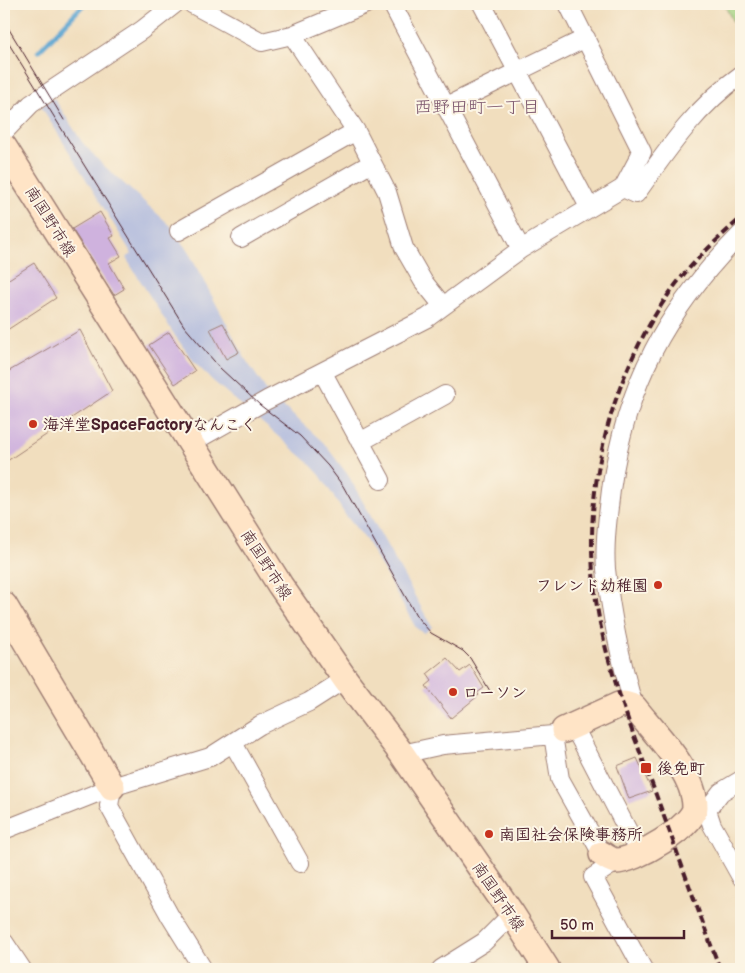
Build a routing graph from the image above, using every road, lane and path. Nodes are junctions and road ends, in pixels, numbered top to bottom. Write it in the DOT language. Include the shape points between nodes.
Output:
graph roads {
  1 [pos="175,4"];
  2 [pos="192,4"];
  3 [pos="366,4"];
  4 [pos="392,4"];
  5 [pos="482,4"];
  6 [pos="568,4"];
  7 [pos="292,35"];
  8 [pos="586,38"];
  9 [pos="517,72"];
  10 [pos="741,75"];
  11 [pos="445,107"];
  12 [pos="356,131"];
  13 [pos="4,132"];
  14 [pos="4,147"];
  15 [pos="372,163"];
  16 [pos="623,188"];
  17 [pos="589,207"];
  18 [pos="179,231"];
  19 [pos="741,234"];
  20 [pos="242,238"];
  21 [pos="521,249"];
  22 [pos="443,306"];
  23 [pos="323,373"];
  24 [pos="445,395"];
  25 [pos="360,442"];
  26 [pos="191,443"];
  27 [pos="381,480"];
  28 [pos="4,605"];
  29 [pos="346,679"];
  30 [pos="634,707"];
  31 [pos="563,731"];
  32 [pos="233,743"];
  33 [pos="402,754"];
  34 [pos="741,780"];
  35 [pos="112,787"];
  36 [pos="701,809"];
  37 [pos="4,830"];
  38 [pos="620,856"];
  39 [pos="300,862"];
  40 [pos="741,877"];
  41 [pos="512,914"];
  42 [pos="4,942"];
  43 [pos="22,969"];
  44 [pos="203,969"];
  45 [pos="442,969"];
  46 [pos="547,969"];
  47 [pos="643,969"];
  1 -- 13 [label="street" via="142,30 31,104"];
  2 -- 7 [label="street" via="262,42"];
  3 -- 7 [label="street"];
  4 -- 11 [label="street"];
  5 -- 9 [label="street"];
  6 -- 8 [label="street"];
  7 -- 12 [label="street"];
  8 -- 9 [label="street"];
  8 -- 16 [label="street" via="642,152"];
  9 -- 11 [label="street"];
  9 -- 17 [label="street"];
  10 -- 16 [label="street" via="678,134 636,194"];
  11 -- 21 [label="street"];
  12 -- 15 [label="street"];
  12 -- 18 [label="street"];
  14 -- 26 [label="main road, 南国野市線"];
  15 -- 20 [label="street"];
  15 -- 22 [label="street" via="387,192 404,248 423,282"];
  16 -- 17 [label="street"];
  17 -- 21 [label="street"];
  19 -- 30 [label="street" via="686,296 647,361 628,409 615,466 606,525 606,568 622,663"];
  21 -- 22 [label="street"];
  22 -- 23 [label="street" via="427,318"];
  23 -- 25 [label="street"];
  23 -- 26 [label="street"];
  24 -- 25 [label="street"];
  25 -- 27 [label="street"];
  26 -- 29 [label="main road, 南国野市線" via="280,585"];
  28 -- 35 [label="main road"];
  29 -- 32 [label="street"];
  29 -- 33 [label="main road, 南国野市線"];
  30 -- 31 [label="main road" via="619,705"];
  30 -- 36 [label="main road" via="685,772"];
  31 -- 33 [label="street" via="443,745"];
  31 -- 38 [label="street"];
  31 -- 38 [label="street" via="560,780"];
  32 -- 35 [label="street" via="210,757"];
  32 -- 39 [label="street"];
  33 -- 41 [label="main road, 南国野市線"];
  34 -- 36 [label="street"];
  35 -- 37 [label="street"];
  35 -- 44 [label="street" via="109,806"];
  36 -- 38 [label="main road" via="682,827"];
  36 -- 40 [label="street"];
  38 -- 47 [label="street" via="593,877"];
  41 -- 45 [label="street" via="484,942"];
  41 -- 46 [label="main road, 南国野市線"];
  42 -- 43 [label="street"];
}
